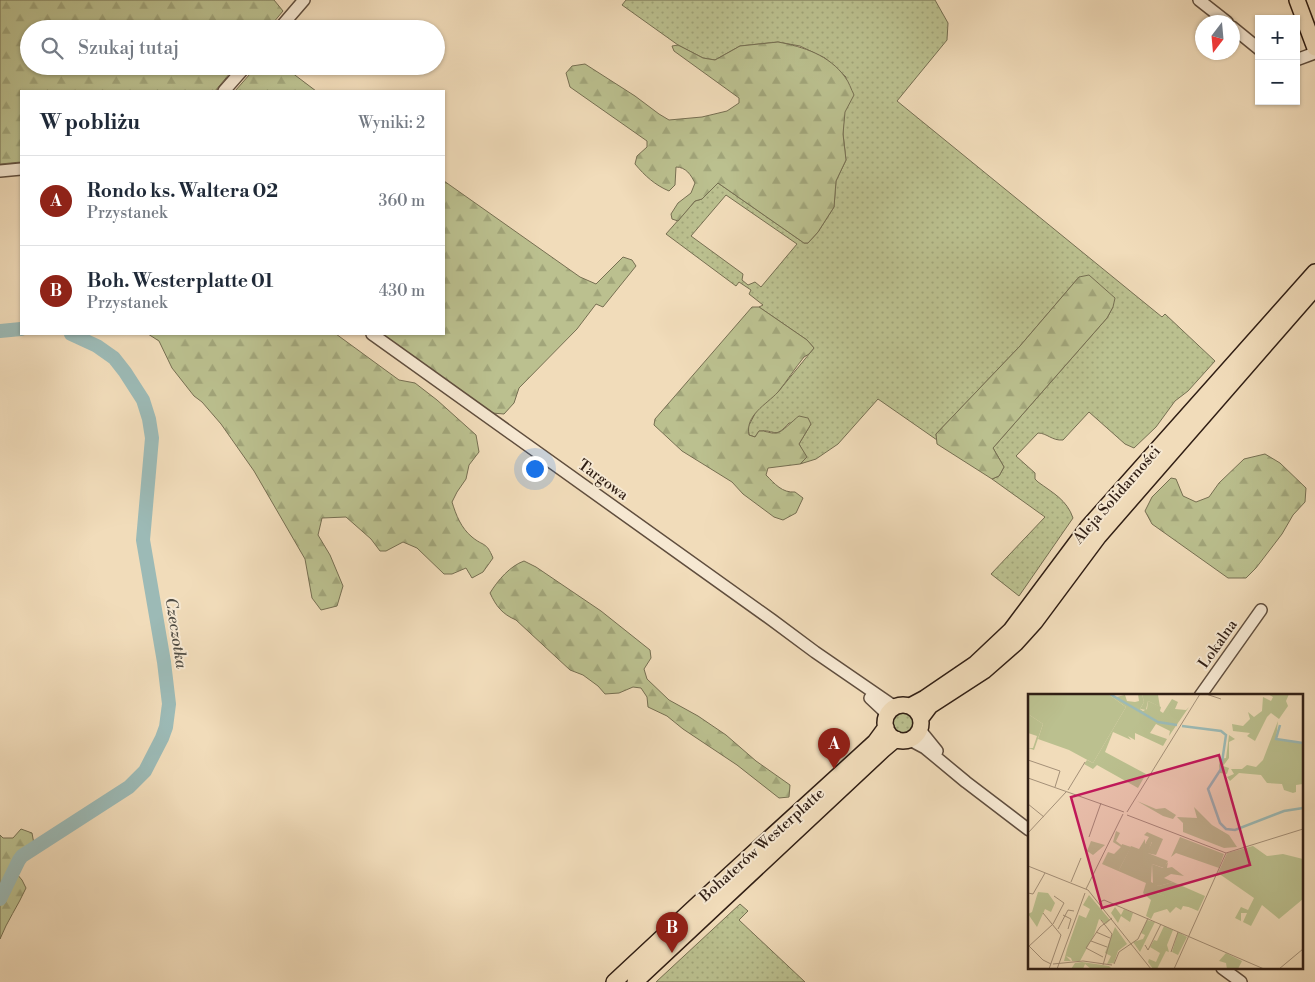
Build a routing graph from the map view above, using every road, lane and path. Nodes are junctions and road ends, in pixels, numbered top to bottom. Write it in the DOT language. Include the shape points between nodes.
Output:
graph roads {
  1 [pos="304,0"];
  2 [pos="1199,0"];
  3 [pos="1297,0"];
  4 [pos="1218,15"];
  5 [pos="287,20"];
  6 [pos="1240,34"];
  7 [pos="1255,46"];
  8 [pos="1315,48"];
  9 [pos="1315,53"];
  10 [pos="1300,59"];
  11 [pos="238,75"];
  12 [pos="225,90"];
  13 [pos="20,169"];
  14 [pos="0,171"];
  15 [pos="1315,272"];
  16 [pos="1315,288"];
  17 [pos="373,335"];
  18 [pos="1260,610"];
  19 [pos="1201,694"];
  20 [pos="894,714"];
  21 [pos="912,732"];
  22 [pos="1028,829"];
  23 [pos="1225,970"];
  24 [pos="614,982"];
  25 [pos="635,982"];
  26 [pos="1241,982"];
  1 -- 5 [label="street"];
  2 -- 4 [label="street"];
  3 -- 8 [label="main road"];
  6 -- 7 [label="street"];
  9 -- 10 [label="street"];
  11 -- 12 [label="street"];
  13 -- 14 [label="street"];
  15 -- 20 [label="main road, Aleja Solidarności" via="1088,527 1011,630 975,664 925,698"];
  16 -- 21 [label="main road, Aleja Solidarności" via="1099,536 1016,644 984,671 930,706"];
  17 -- 20 [label="street, Targowa" via="772,620"];
  18 -- 19 [label="street, Lokalna"];
  20 -- 21 [label="main road" via="889,734"];
  20 -- 21 [label="main road" via="917,711"];
  20 -- 24 [label="main road, Bohaterów Westerplatte" via="875,742"];
  21 -- 22 [label="street" via="925,748"];
  21 -- 25 [label="main road, Bohaterów Westerplatte" via="883,750"];
  23 -- 26 [label="street"];
}
